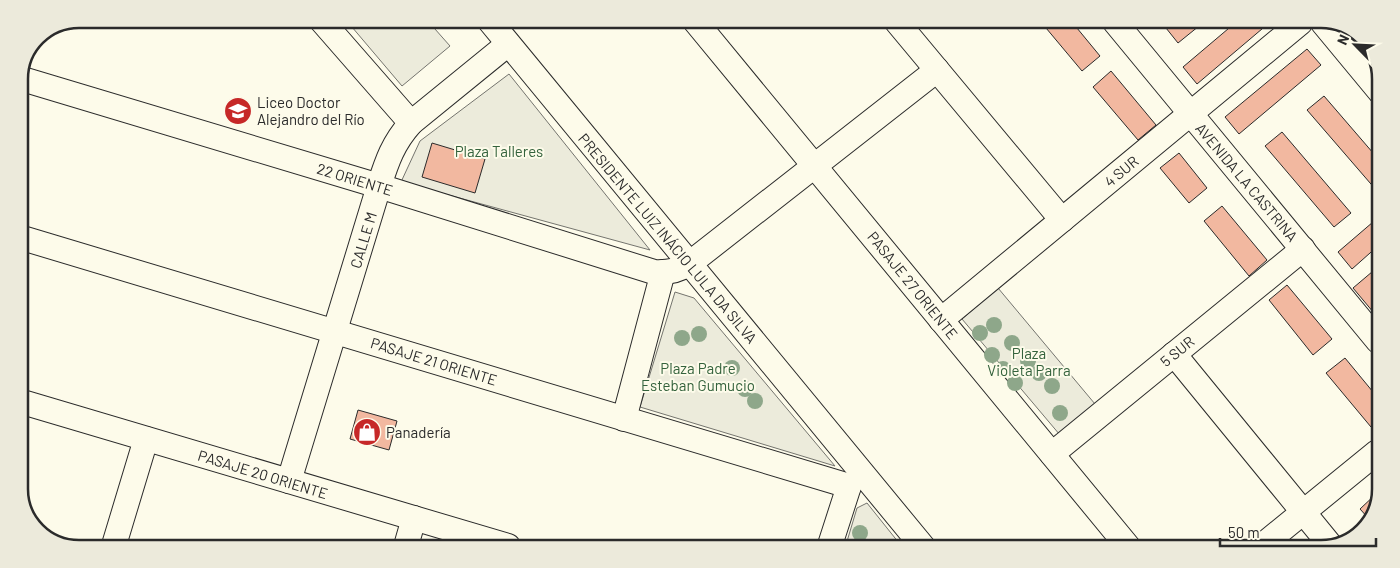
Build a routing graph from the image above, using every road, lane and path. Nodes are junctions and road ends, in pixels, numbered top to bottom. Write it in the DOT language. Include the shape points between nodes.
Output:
graph roads {
  1 [pos="328,28"];
  2 [pos="495,28"];
  3 [pos="702,28"];
  4 [pos="903,28"];
  5 [pos="1121,28"];
  6 [pos="1294,28"];
  7 [pos="1327,28"];
  8 [pos="508,44"];
  9 [pos="937,70"];
  10 [pos="28,81"];
  11 [pos="1372,82"];
  12 [pos="1191,114"];
  13 [pos="411,123"];
  14 [pos="815,166"];
  15 [pos="379,186"];
  16 [pos="1062,220"];
  17 [pos="28,239"];
  18 [pos="1303,249"];
  19 [pos="689,264"];
  20 [pos="663,272"];
  21 [pos="941,320"];
  22 [pos="335,332"];
  23 [pos="1372,334"];
  24 [pos="1174,354"];
  25 [pos="28,404"];
  26 [pos="624,418"];
  27 [pos="146,438"];
  28 [pos="1052,454"];
  29 [pos="1372,456"];
  30 [pos="856,480"];
  31 [pos="288,481"];
  32 [pos="1303,513"];
  33 [pos="414,518"];
  34 [pos="115,540"];
  35 [pos="408,540"];
  36 [pos="488,540"];
  37 [pos="832,540"];
  38 [pos="916,540"];
  39 [pos="1123,540"];
  40 [pos="1269,540"];
  41 [pos="1326,540"];
  1 -- 13 [label="street"];
  2 -- 8 [label="street, PRESIDENTE LUIZ INÁCIO LULA DA SILVA"];
  3 -- 14 [label="street, PASAJE 27 ORIENTE"];
  4 -- 9 [label="street"];
  5 -- 12 [label="street, AVENIDA LA CASTRINA"];
  6 -- 12 [label="street, 4 SUR"];
  7 -- 11 [label="street"];
  8 -- 13 [label="street, CALLE M"];
  8 -- 19 [label="street, PRESIDENTE LUIZ INÁCIO LULA DA SILVA"];
  9 -- 14 [label="street"];
  9 -- 16 [label="street"];
  10 -- 15 [label="street, 22 ORIENTE"];
  12 -- 16 [label="street, 4 SUR"];
  12 -- 18 [label="street, AVENIDA LA CASTRINA"];
  13 -- 15 [label="street, CALLE M" via="390,153"];
  14 -- 19 [label="street"];
  14 -- 21 [label="street, PASAJE 27 ORIENTE"];
  15 -- 20 [label="street, 22 ORIENTE" via="654,272"];
  15 -- 22 [label="street, CALLE M"];
  16 -- 21 [label="street, 4 SUR"];
  17 -- 22 [label="street, PASAJE 21 ORIENTE"];
  18 -- 23 [label="street, AVENIDA LA CASTRINA"];
  18 -- 24 [label="street, 5 SUR"];
  19 -- 20 [label="street, 22 ORIENTE"];
  19 -- 30 [label="street, PRESIDENTE LUIZ INÁCIO LULA DA SILVA"];
  20 -- 26 [label="street"];
  21 -- 28 [label="street, PASAJE 27 ORIENTE"];
  22 -- 26 [label="street, PASAJE 21 ORIENTE"];
  22 -- 31 [label="street, CALLE M"];
  24 -- 28 [label="street, 5 SUR"];
  24 -- 32 [label="street"];
  25 -- 27 [label="street, PASAJE 20 ORIENTE"];
  26 -- 30 [label="street, PASAJE 21 ORIENTE"];
  27 -- 31 [label="street, PASAJE 20 ORIENTE"];
  27 -- 34 [label="street"];
  28 -- 39 [label="street, PASAJE 27 ORIENTE"];
  29 -- 32 [label="street"];
  30 -- 37 [label="street"];
  30 -- 38 [label="street, PRESIDENTE LUIZ INÁCIO LULA DA SILVA"];
  31 -- 33 [label="street, PASAJE 20 ORIENTE"];
  32 -- 40 [label="street"];
  32 -- 41 [label="street"];
  33 -- 35 [label="street"];
  33 -- 36 [label="street, PASAJE 20 ORIENTE"];
}
